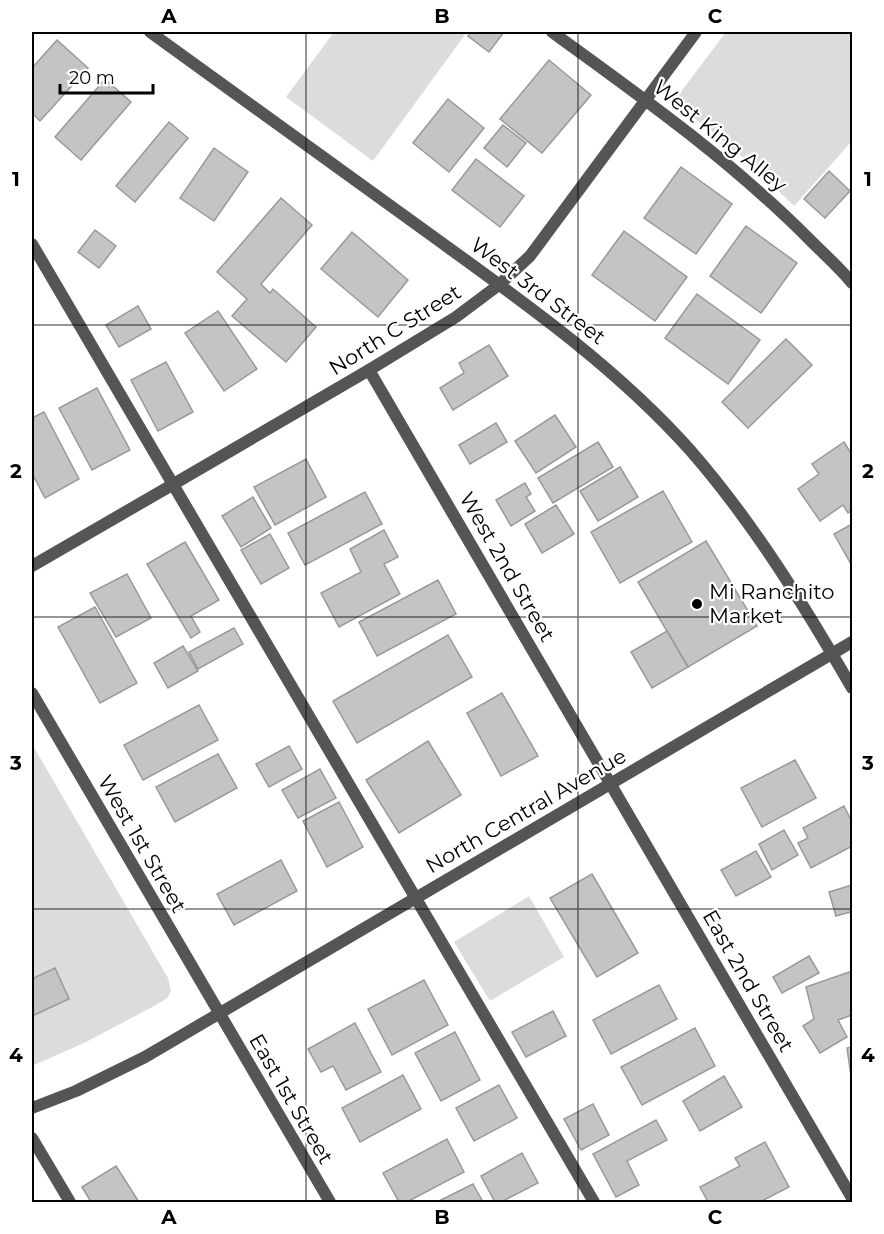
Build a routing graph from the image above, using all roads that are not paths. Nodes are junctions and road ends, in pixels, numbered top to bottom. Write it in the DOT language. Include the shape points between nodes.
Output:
graph roads {
  1 [pos="150,32"];
  2 [pos="552,32"];
  3 [pos="696,32"];
  4 [pos="645,100"];
  5 [pos="32,244"];
  6 [pos="852,283"];
  7 [pos="500,284"];
  8 [pos="369,370"];
  9 [pos="172,485"];
  10 [pos="32,566"];
  11 [pos="852,642"];
  12 [pos="832,654"];
  13 [pos="852,688"];
  14 [pos="32,693"];
  15 [pos="610,784"];
  16 [pos="415,899"];
  17 [pos="220,1014"];
  18 [pos="32,1108"];
  19 [pos="32,1138"];
  20 [pos="852,1198"];
  21 [pos="70,1203"];
  22 [pos="330,1203"];
  23 [pos="594,1203"];
  24 [pos="846,1203"];
  1 -- 7 [label="street, West 3rd Street"];
  2 -- 4 [label="street, West King Alley"];
  3 -- 4 [label="street, North C Street"];
  4 -- 6 [label="street, West King Alley" via="759,191"];
  4 -- 7 [label="street, North C Street" via="530,256"];
  5 -- 9 [label="street"];
  7 -- 8 [label="street, North C Street" via="456,317"];
  7 -- 12 [label="street, West 3rd Street" via="603,365 689,450 756,536"];
  8 -- 9 [label="street, North C Street"];
  8 -- 15 [label="street, West 2nd Street"];
  9 -- 10 [label="street, North C Street"];
  9 -- 16 [label="street"];
  11 -- 12 [label="street, North Central Avenue"];
  12 -- 13 [label="street, West 3rd Street"];
  12 -- 15 [label="street, North Central Avenue"];
  14 -- 17 [label="street, West 1st Street"];
  15 -- 16 [label="street, North Central Avenue"];
  15 -- 20 [label="street, East 2nd Street"];
  16 -- 17 [label="street, North Central Avenue"];
  16 -- 23 [label="street"];
  17 -- 18 [label="street, North Central Avenue" via="146,1057"];
  17 -- 22 [label="street, East 1st Street"];
  19 -- 21 [label="street"];
  20 -- 24 [label="street"];
}
